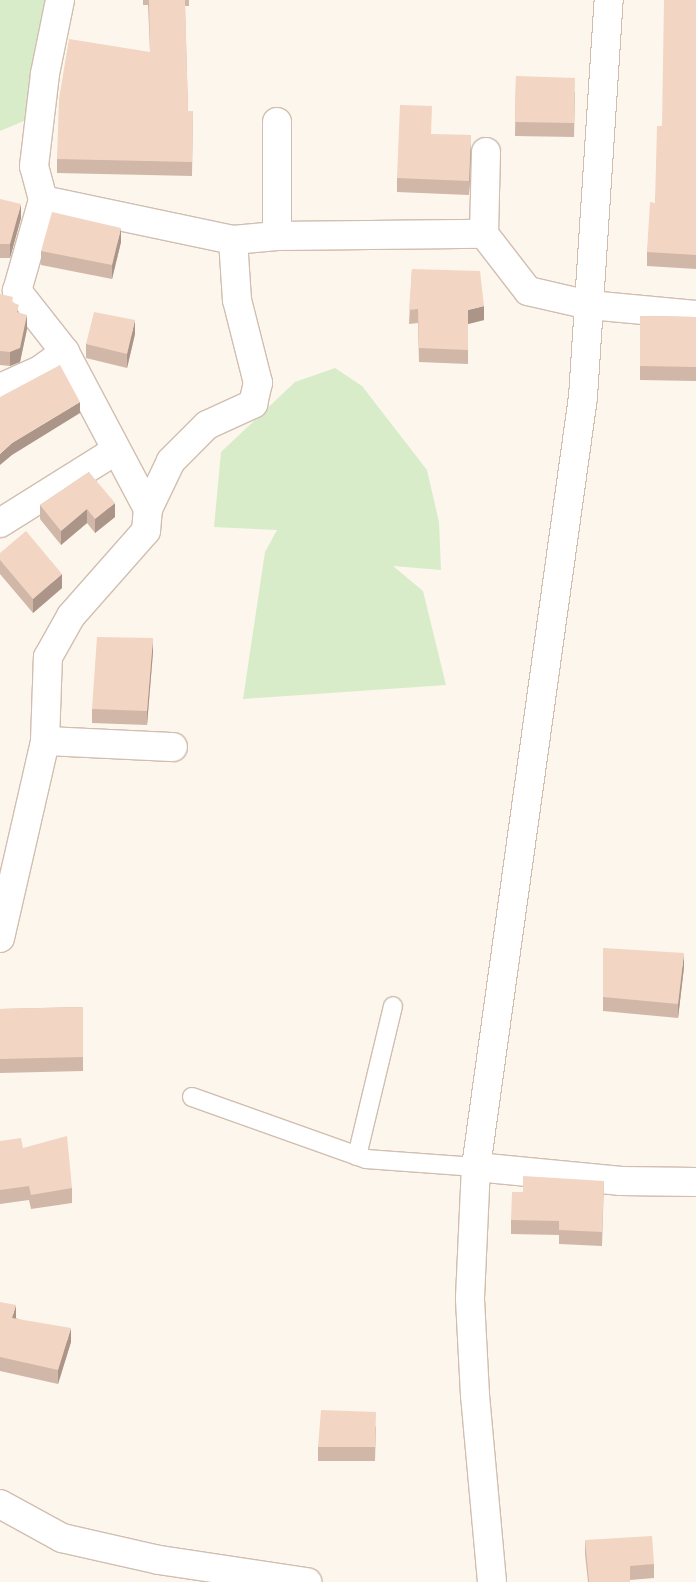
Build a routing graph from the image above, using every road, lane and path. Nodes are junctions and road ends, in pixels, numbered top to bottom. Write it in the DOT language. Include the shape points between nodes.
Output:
graph roads {
  1 [pos="60,0"];
  2 [pos="609,0"];
  3 [pos="277,122"];
  4 [pos="486,152"];
  5 [pos="43,200"];
  6 [pos="484,234"];
  7 [pos="277,236"];
  8 [pos="233,240"];
  9 [pos="9,289"];
  10 [pos="589,305"];
  11 [pos="696,315"];
  12 [pos="65,352"];
  13 [pos="0,388"];
  14 [pos="115,451"];
  15 [pos="148,509"];
  16 [pos="0,523"];
  17 [pos="45,741"];
  18 [pos="173,748"];
  19 [pos="0,938"];
  20 [pos="393,1006"];
  21 [pos="192,1097"];
  22 [pos="357,1156"];
  23 [pos="476,1167"];
  24 [pos="696,1182"];
  25 [pos="0,1504"];
  26 [pos="307,1582"];
  27 [pos="492,1582"];
  1 -- 5 [label="street" via="44,74 34,166"];
  2 -- 10 [label="street"];
  3 -- 7 [label="street"];
  4 -- 6 [label="street"];
  5 -- 8 [label="street"];
  5 -- 9 [label="street"];
  6 -- 7 [label="street"];
  6 -- 10 [label="street" via="528,291"];
  7 -- 8 [label="street"];
  8 -- 15 [label="street" via="237,300 258,383 253,404 207,425 171,461"];
  9 -- 12 [label="street"];
  10 -- 11 [label="street"];
  10 -- 23 [label="street" via="583,397 568,520"];
  12 -- 13 [label="street" via="40,370"];
  12 -- 14 [label="street"];
  14 -- 15 [label="street"];
  14 -- 16 [label="street"];
  15 -- 17 [label="street" via="146,531 71,616 48,657"];
  17 -- 18 [label="street"];
  17 -- 19 [label="street"];
  20 -- 22 [label="lane"];
  21 -- 22 [label="lane"];
  22 -- 23 [label="lane"];
  23 -- 24 [label="street" via="621,1181"];
  23 -- 27 [label="street" via="470,1298 475,1395"];
  25 -- 26 [label="street" via="62,1538 159,1560"];
}
